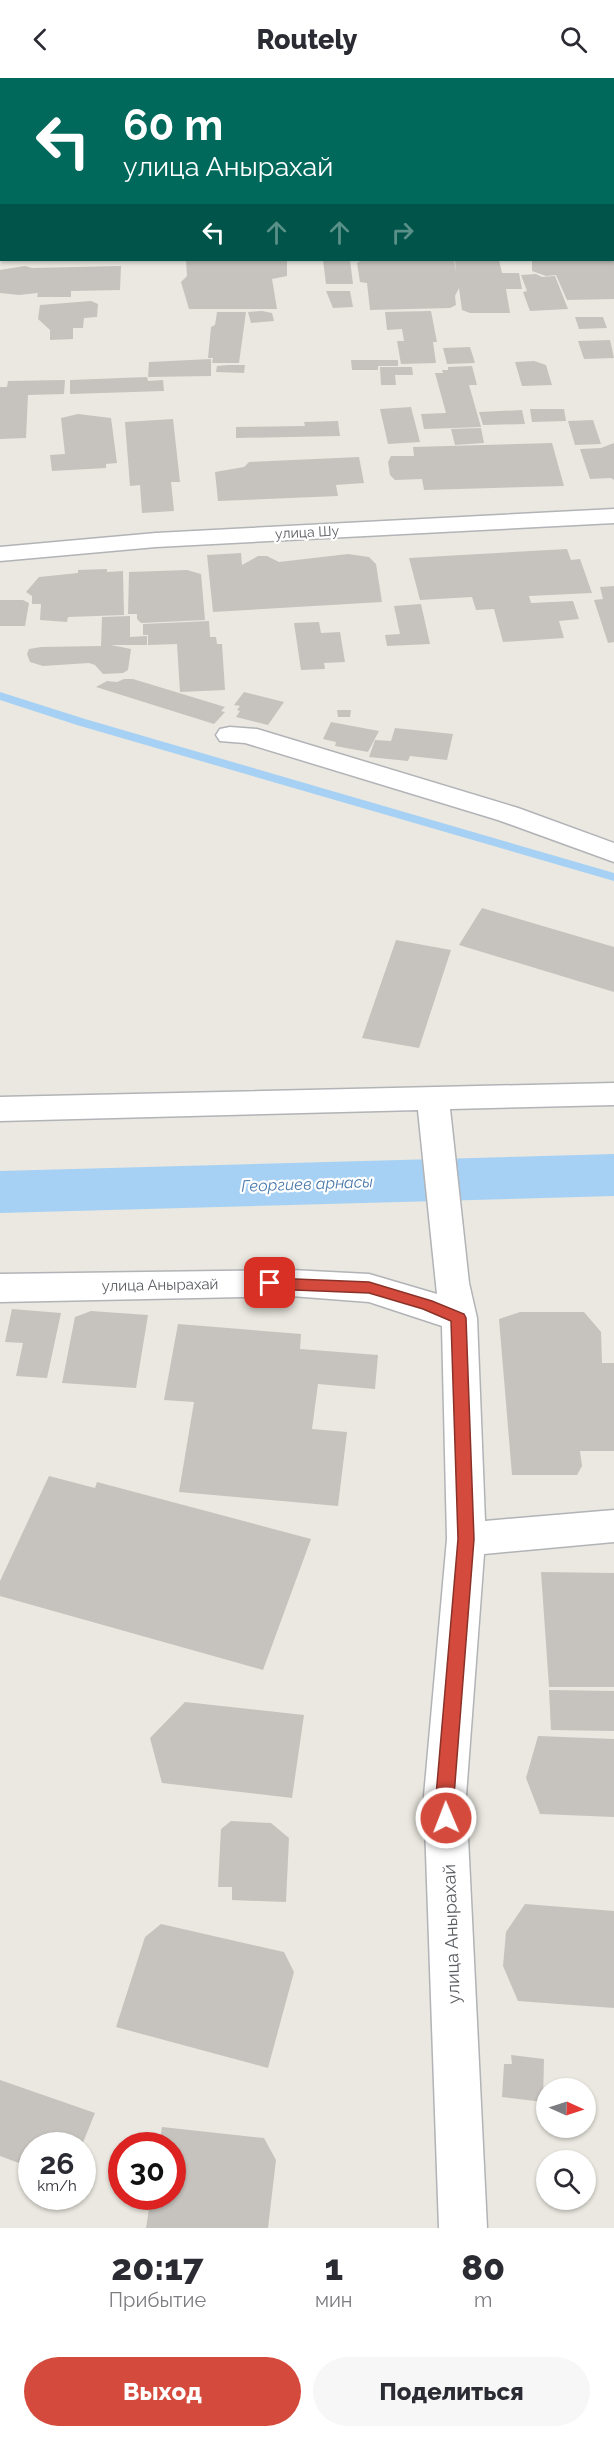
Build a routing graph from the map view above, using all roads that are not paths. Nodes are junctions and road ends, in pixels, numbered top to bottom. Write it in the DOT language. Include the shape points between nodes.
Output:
graph roads {
  1 [pos="614,516"];
  2 [pos="0,555"];
  3 [pos="230,735"];
  4 [pos="614,853"];
  5 [pos="614,1094"];
  6 [pos="433,1098"];
  7 [pos="0,1109"];
  8 [pos="0,1288"];
  9 [pos="456,1300"];
  10 [pos="614,1526"];
  11 [pos="466,1539"];
  12 [pos="463,2228"];
  1 -- 2 [label="street, улица Шу" via="156,540"];
  3 -- 4 [label="street" via="257,737 405,781"];
  5 -- 6 [label="street"];
  6 -- 7 [label="street"];
  6 -- 9 [label="street"];
  8 -- 9 [label="street, улица Анырахай" via="291,1283 369,1288 427,1305"];
  9 -- 11 [label="street, улица Анырахай"];
  10 -- 11 [label="street"];
  11 -- 12 [label="street, улица Анырахай" via="445,1796"];
}
